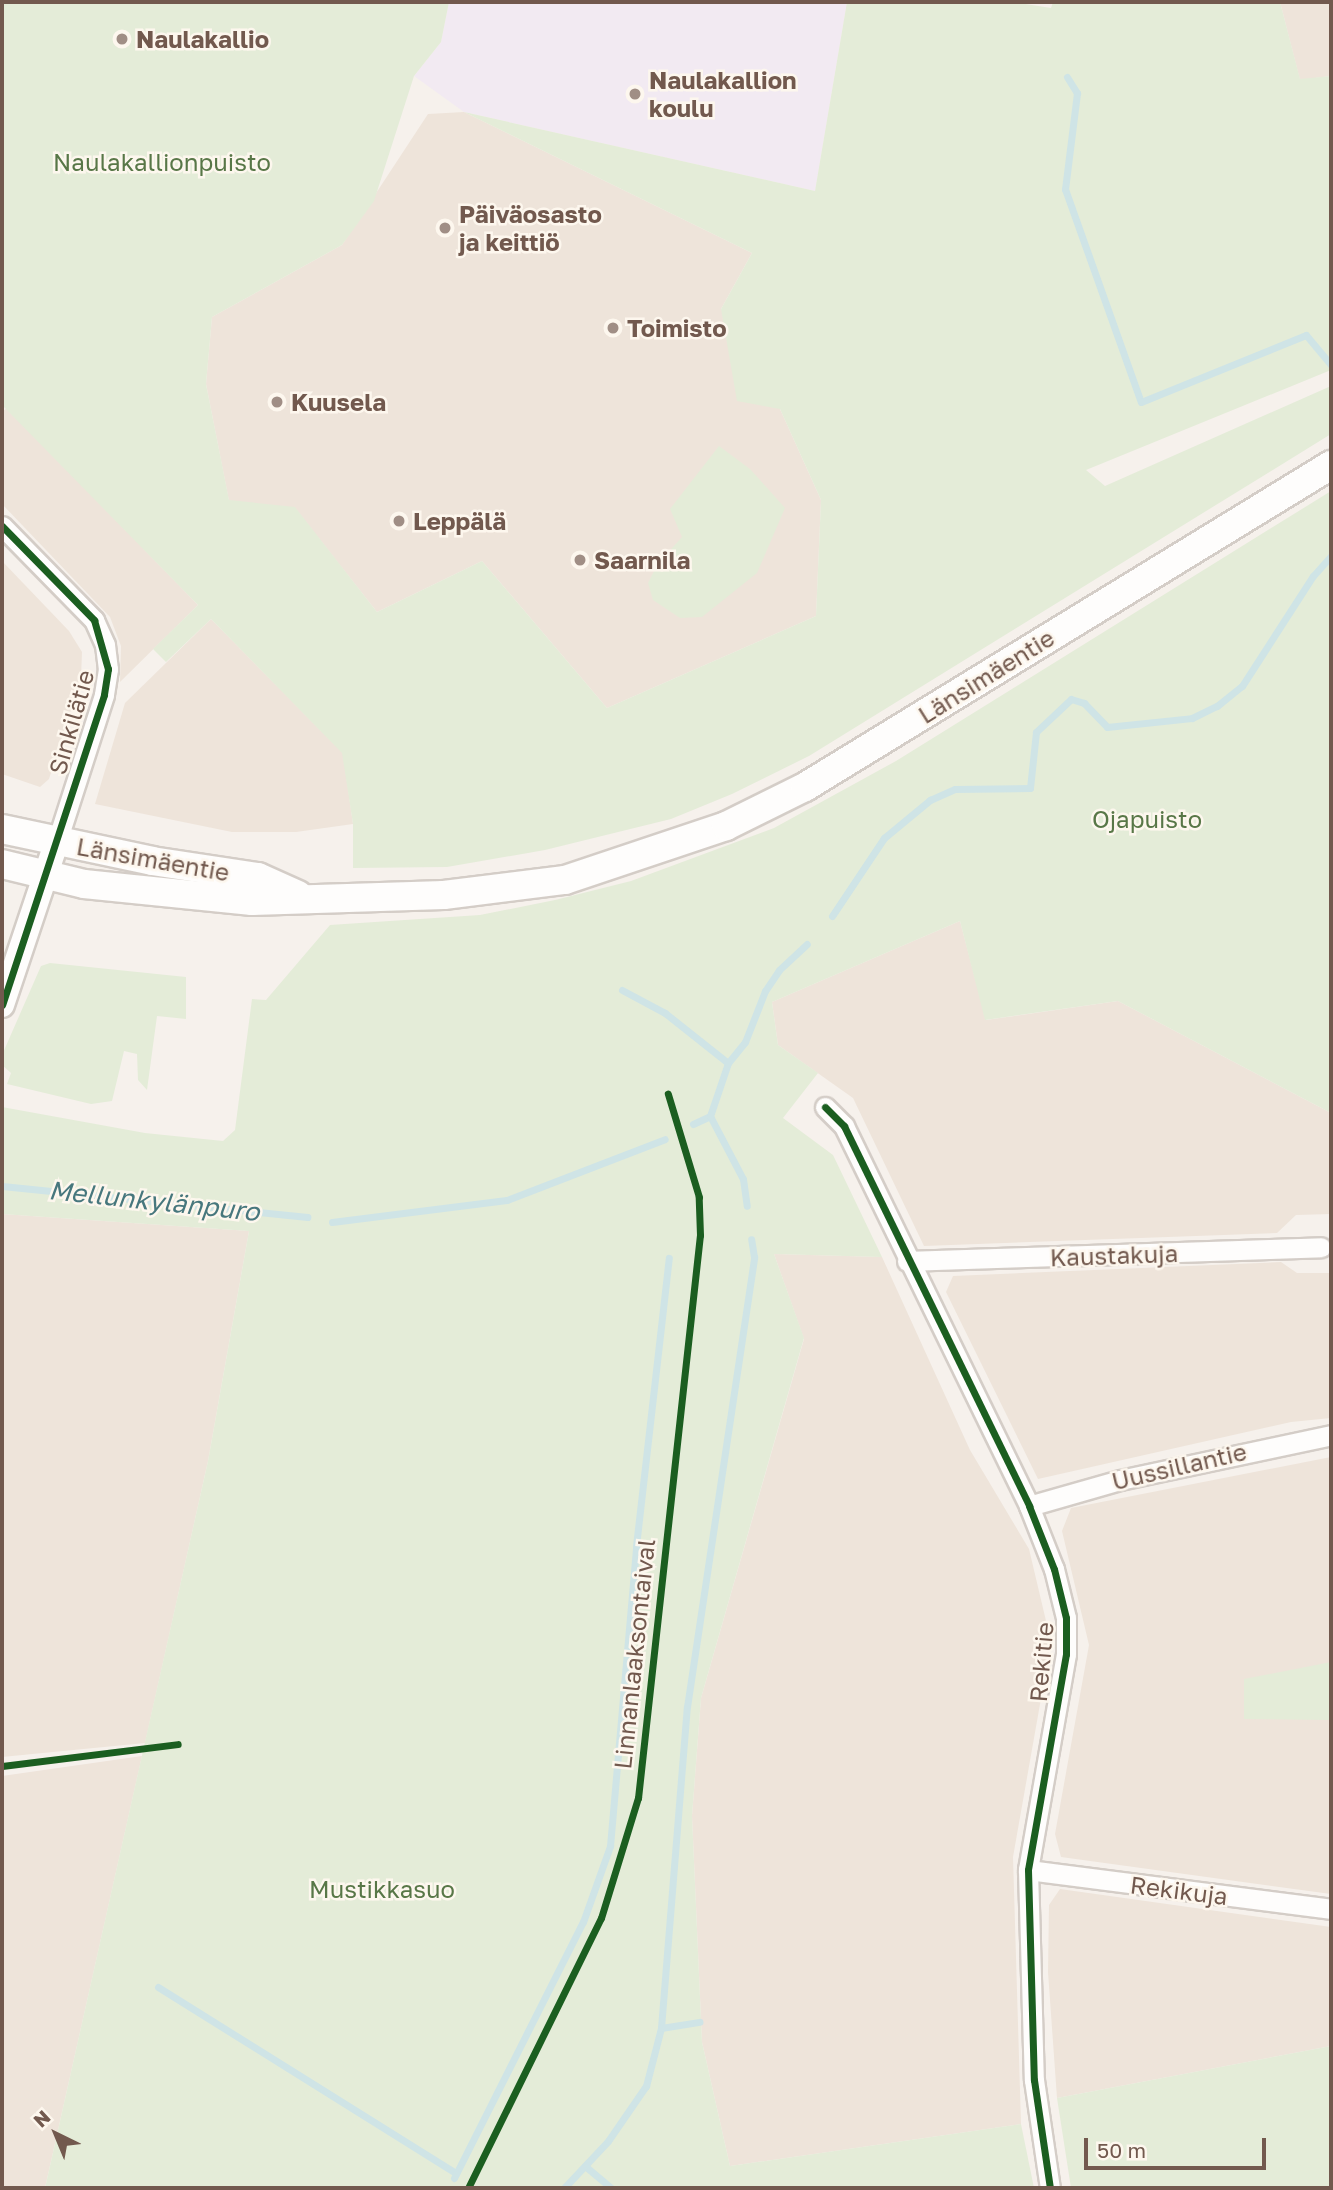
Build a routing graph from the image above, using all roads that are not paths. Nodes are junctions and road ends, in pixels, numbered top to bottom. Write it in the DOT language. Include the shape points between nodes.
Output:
graph roads {
  1 [pos="1331,465"];
  2 [pos="2,526"];
  3 [pos="2,829"];
  4 [pos="57,841"];
  5 [pos="2,864"];
  6 [pos="45,877"];
  7 [pos="301,896"];
  8 [pos="2,1005"];
  9 [pos="825,1107"];
  10 [pos="1321,1247"];
  11 [pos="907,1261"];
  12 [pos="1331,1435"];
  13 [pos="1029,1506"];
  14 [pos="1028,1870"];
  15 [pos="1331,1909"];
  16 [pos="1050,2188"];
  1 -- 7 [label="main road, Länsimäentie" via="805,787 726,826 628,858 517,872 444,895"];
  2 -- 4 [label="street, Sinkilätie" via="94,620 105,645 104,695"];
  3 -- 4 [label="main road, Länsimäentie"];
  4 -- 6 [label="street"];
  4 -- 7 [label="main road, Länsimäentie" via="152,862 258,877"];
  5 -- 6 [label="main road, Länsimäentie"];
  6 -- 7 [label="main road, Länsimäentie" via="253,901"];
  6 -- 8 [label="street"];
  9 -- 11 [label="street, Rekitie" via="844,1126"];
  10 -- 11 [label="street, Kaustakuja"];
  11 -- 13 [label="street, Rekitie"];
  12 -- 13 [label="street, Uussillantie" via="1120,1480"];
  13 -- 14 [label="street, Rekitie" via="1055,1569 1066,1618 1066,1654"];
  14 -- 15 [label="street, Rekikuja"];
  14 -- 16 [label="street, Rekitie" via="1034,2080"];
}
